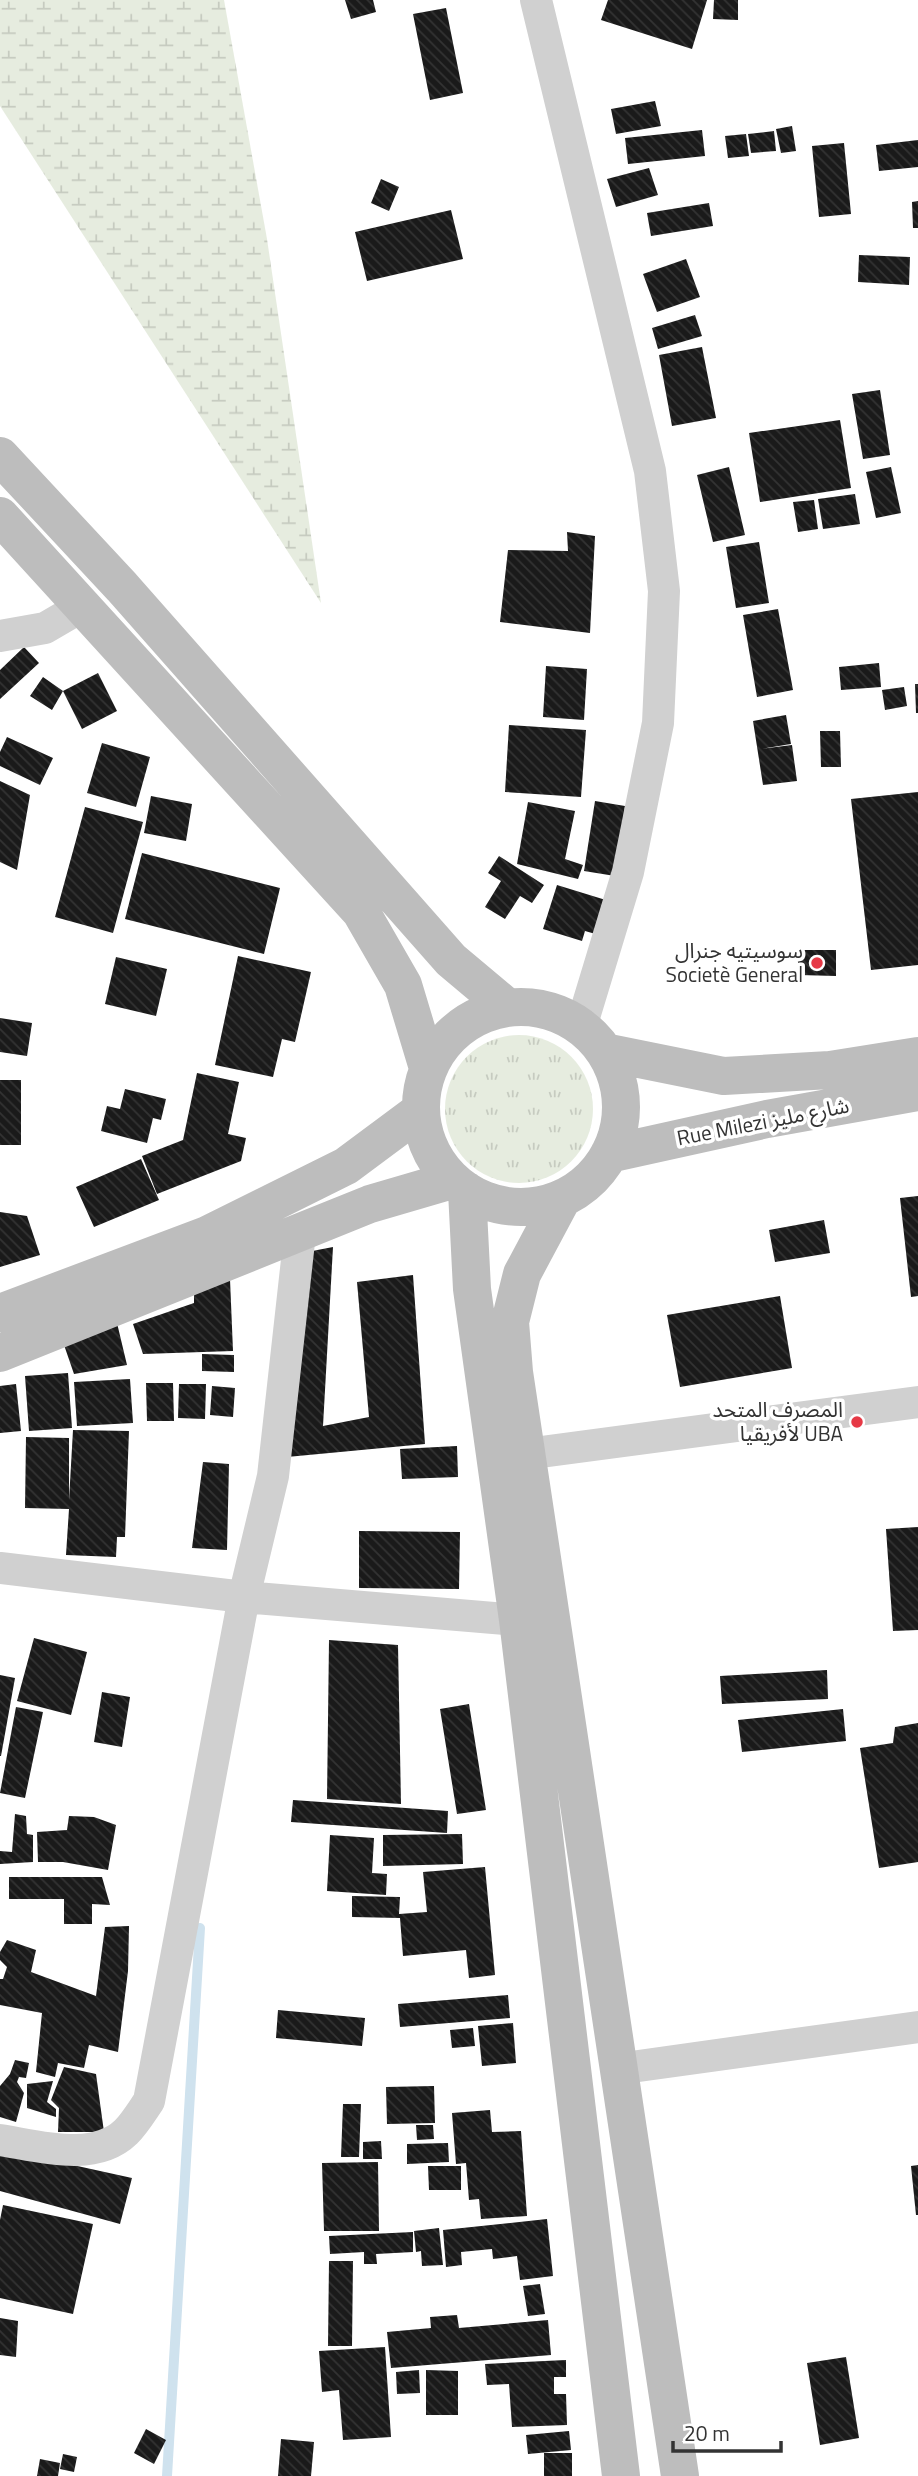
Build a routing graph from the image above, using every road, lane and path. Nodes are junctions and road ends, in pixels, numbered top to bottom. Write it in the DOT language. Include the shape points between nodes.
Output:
graph roads {
  1 [pos="536,0"];
  2 [pos="0,456"];
  3 [pos="0,516"];
  4 [pos="81,607"];
  5 [pos="0,636"];
  6 [pos="507,1007"];
  7 [pos="593,1039"];
  8 [pos="918,1056"];
  9 [pos="428,1068"];
  10 [pos="918,1092"];
  11 [pos="420,1111"];
  12 [pos="610,1154"];
  13 [pos="460,1186"];
  14 [pos="562,1199"];
  15 [pos="300,1233"];
  16 [pos="0,1313"];
  17 [pos="0,1353"];
  18 [pos="918,1402"];
  19 [pos="526,1454"];
  20 [pos="0,1568"];
  21 [pos="244,1597"];
  22 [pos="518,1620"];
  23 [pos="918,2027"];
  24 [pos="617,2069"];
  25 [pos="0,2140"];
  26 [pos="621,2476"];
  27 [pos="680,2476"];
  1 -- 7 [label="street" via="650,471 664,591 658,723"];
  2 -- 6 [label="street" via="452,960"];
  3 -- 4 [label="street"];
  4 -- 5 [label="street" via="45,628"];
  4 -- 9 [label="street" via="361,912 403,985"];
  6 -- 7 [label="street" via="545,1011"];
  6 -- 9 [label="street" via="474,1018 447,1039"];
  7 -- 8 [label="street, Rue Milezi شارع مليز" via="724,1076 830,1070"];
  7 -- 12 [label="street" via="616,1076 621,1103 619,1129"];
  9 -- 11 [label="street"];
  10 -- 12 [label="street, Rue Milezi شارع مليز"];
  11 -- 13 [label="street" via="436,1160"];
  11 -- 16 [label="street" via="346,1166 207,1235"];
  12 -- 14 [label="street" via="589,1180"];
  13 -- 14 [label="street" via="497,1205 530,1207"];
  13 -- 15 [label="street" via="370,1204"];
  13 -- 22 [label="street"];
  14 -- 19 [label="street" via="522,1274 510,1322"];
  15 -- 17 [label="street"];
  15 -- 21 [label="street" via="273,1476"];
  18 -- 19 [label="street"];
  19 -- 24 [label="street"];
  20 -- 21 [label="street"];
  21 -- 22 [label="street"];
  21 -- 25 [label="street" via="149,2101 125,2133 96,2149"];
  22 -- 26 [label="street"];
  23 -- 24 [label="street"];
  24 -- 27 [label="street"];
}
